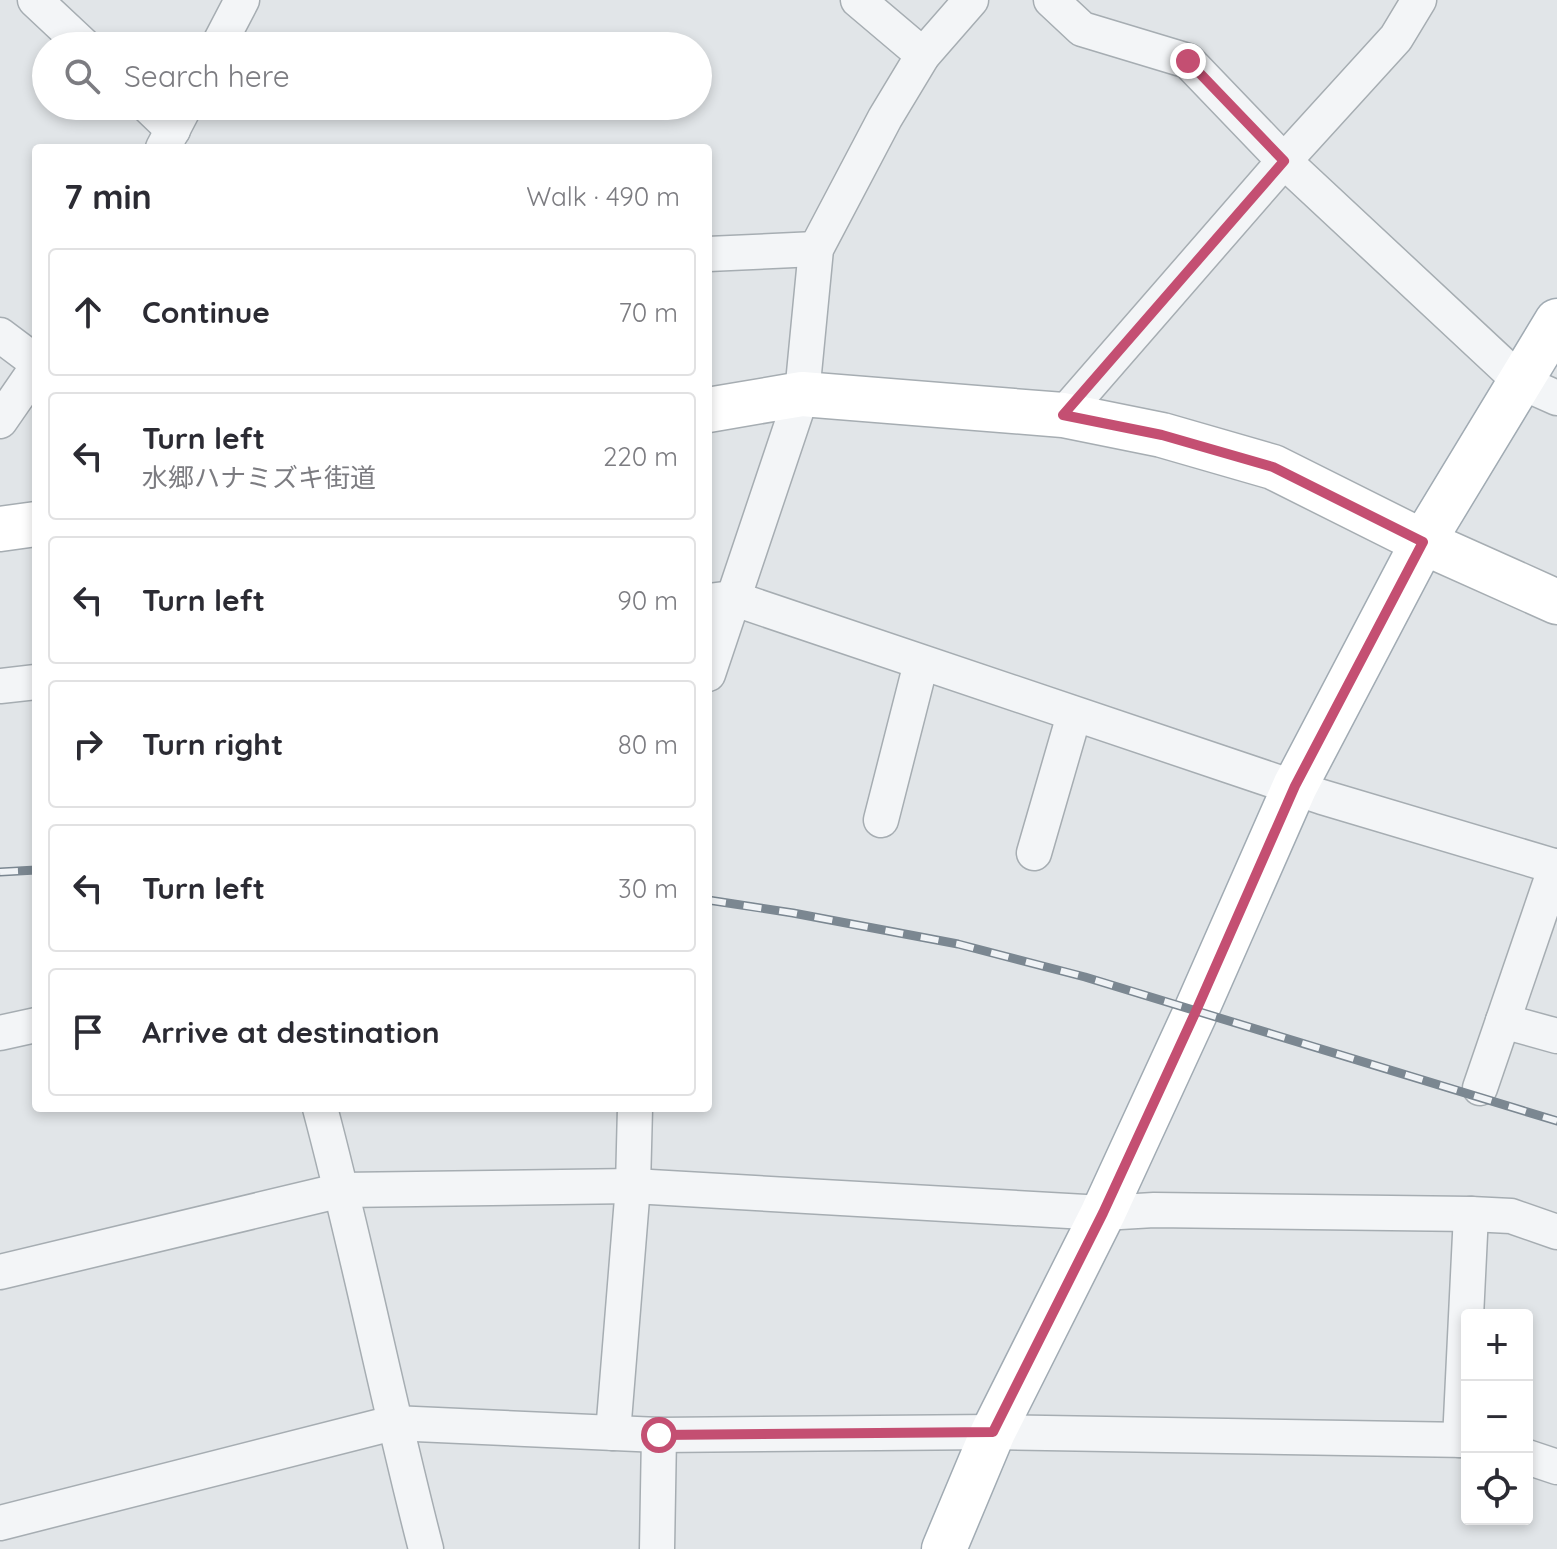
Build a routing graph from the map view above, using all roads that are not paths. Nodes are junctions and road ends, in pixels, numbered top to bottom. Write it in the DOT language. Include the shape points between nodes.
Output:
graph roads {
  1 [pos="35,0"];
  2 [pos="242,0"];
  3 [pos="858,0"];
  4 [pos="971,0"];
  5 [pos="1051,0"];
  6 [pos="1419,0"];
  7 [pos="69,32"];
  8 [pos="225,32"];
  9 [pos="923,55"];
  10 [pos="1284,161"];
  11 [pos="816,249"];
  12 [pos="712,254"];
  13 [pos="1557,321"];
  14 [pos="0,335"];
  15 [pos="32,359"];
  16 [pos="32,375"];
  17 [pos="1539,390"];
  18 [pos="802,394"];
  19 [pos="712,409"];
  20 [pos="1063,415"];
  21 [pos="0,421"];
  22 [pos="32,525"];
  23 [pos="0,529"];
  24 [pos="1423,542"];
  25 [pos="720,600"];
  26 [pos="1557,602"];
  27 [pos="712,649"];
  28 [pos="921,663"];
  29 [pos="32,682"];
  30 [pos="0,686"];
  31 [pos="1074,715"];
  32 [pos="1295,786"];
  33 [pos="881,820"];
  34 [pos="1034,853"];
  35 [pos="1557,866"];
  36 [pos="1503,1021"];
  37 [pos="32,1026"];
  38 [pos="0,1033"];
  39 [pos="1557,1036"];
  40 [pos="1480,1088"];
  41 [pos="321,1112"];
  42 [pos="635,1112"];
  43 [pos="633,1186"];
  44 [pos="342,1190"];
  45 [pos="1103,1213"];
  46 [pos="1471,1214"];
  47 [pos="1557,1232"];
  48 [pos="0,1272"];
  49 [pos="1466,1381"];
  50 [pos="393,1423"];
  51 [pos="993,1432"];
  52 [pos="613,1433"];
  53 [pos="659,1435"];
  54 [pos="1461,1440"];
  55 [pos="1533,1459"];
  56 [pos="1557,1467"];
  57 [pos="0,1523"];
  58 [pos="426,1549"];
  59 [pos="657,1549"];
  60 [pos="944,1549"];
  1 -- 7 [label="street"];
  2 -- 8 [label="street"];
  3 -- 9 [label="street"];
  4 -- 9 [label="street"];
  5 -- 10 [label="street" via="1082,29 1188,61"];
  6 -- 10 [label="street" via="1396,38"];
  9 -- 11 [label="street"];
  10 -- 17 [label="street"];
  10 -- 20 [label="street"];
  11 -- 12 [label="street"];
  11 -- 18 [label="street"];
  13 -- 17 [label="main road"];
  14 -- 15 [label="street"];
  16 -- 21 [label="street"];
  17 -- 24 [label="main road"];
  18 -- 19 [label="main road"];
  18 -- 20 [label="main road"];
  18 -- 25 [label="street"];
  20 -- 24 [label="main road" via="1162,435 1273,467"];
  22 -- 23 [label="main road"];
  24 -- 26 [label="main road"];
  24 -- 32 [label="main road"];
  25 -- 27 [label="street"];
  25 -- 28 [label="street"];
  28 -- 31 [label="street"];
  28 -- 33 [label="street"];
  29 -- 30 [label="street"];
  31 -- 32 [label="street"];
  31 -- 34 [label="street"];
  32 -- 35 [label="street"];
  32 -- 45 [label="main road"];
  35 -- 36 [label="street"];
  36 -- 39 [label="street"];
  36 -- 40 [label="street"];
  37 -- 38 [label="street"];
  41 -- 44 [label="street"];
  42 -- 43 [label="street"];
  43 -- 44 [label="street"];
  43 -- 45 [label="street"];
  43 -- 52 [label="street"];
  44 -- 48 [label="street"];
  44 -- 50 [label="street"];
  45 -- 46 [label="street"];
  45 -- 51 [label="main road"];
  46 -- 47 [label="street" via="1511,1216"];
  46 -- 49 [label="street"];
  50 -- 52 [label="street"];
  50 -- 57 [label="street"];
  50 -- 58 [label="street"];
  51 -- 53 [label="street"];
  51 -- 54 [label="street"];
  51 -- 60 [label="main road"];
  52 -- 53 [label="street"];
  53 -- 59 [label="street"];
  55 -- 56 [label="street"];
}
